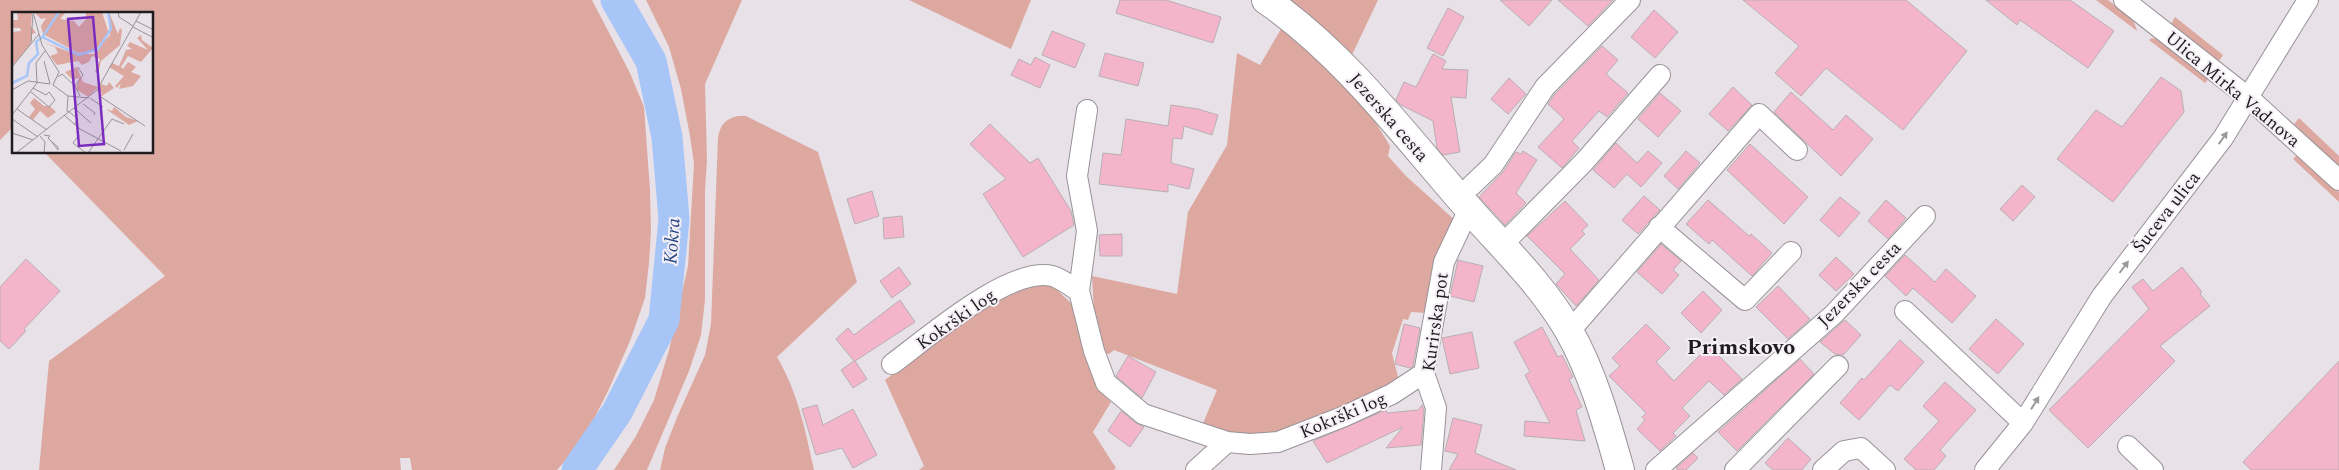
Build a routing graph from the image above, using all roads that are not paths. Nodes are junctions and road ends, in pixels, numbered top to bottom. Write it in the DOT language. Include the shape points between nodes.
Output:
graph roads {
  1 [pos="1266,0"];
  2 [pos="1630,0"];
  3 [pos="2124,0"];
  4 [pos="2308,0"];
  5 [pos="1660,75"];
  6 [pos="2249,98"];
  7 [pos="1087,110"];
  8 [pos="1797,150"];
  9 [pos="2339,180"];
  10 [pos="1470,197"];
  11 [pos="1925,216"];
  12 [pos="1660,227"];
  13 [pos="1504,244"];
  14 [pos="1790,252"];
  15 [pos="1079,291"];
  16 [pos="1905,311"];
  17 [pos="1569,332"];
  18 [pos="892,364"];
  19 [pos="1838,366"];
  20 [pos="1424,373"];
  21 [pos="2023,423"];
  22 [pos="1227,442"];
  23 [pos="2128,446"];
  24 [pos="1196,470"];
  25 [pos="1431,470"];
  26 [pos="1620,470"];
  27 [pos="1656,470"];
  28 [pos="1735,470"];
  29 [pos="1823,470"];
  30 [pos="1885,470"];
  31 [pos="1986,470"];
  32 [pos="2153,470"];
  1 -- 10 [label="street, Jezerska cesta" via="1290,16 1330,52"];
  2 -- 10 [label="street" via="1545,87"];
  3 -- 6 [label="street, Ulica Mirka Vadnova"];
  4 -- 6 [label="street, Šuceva ulica"];
  5 -- 13 [label="street" via="1584,162"];
  6 -- 9 [label="street, Ulica Mirka Vadnova"];
  21 -- 6 [label="street, Šuceva ulica, one-way" via="2102,296 2223,138"];
  7 -- 15 [label="street, Kokrški log" via="1077,176 1087,231"];
  8 -- 12 [label="street" via="1759,114"];
  10 -- 13 [label="street, Jezerska cesta"];
  10 -- 20 [label="street, Kurirska pot" via="1444,262"];
  11 -- 27 [label="street, Jezerska cesta" via="1834,314"];
  12 -- 14 [label="street" via="1745,300"];
  12 -- 17 [label="street"];
  13 -- 17 [label="street, Jezerska cesta" via="1526,269"];
  15 -- 18 [label="street, Kokrški log" via="1052,276 1022,278 990,292"];
  15 -- 22 [label="street, Kokrški log" via="1094,351 1106,383 1143,414"];
  16 -- 21 [label="street"];
  17 -- 26 [label="street, Jezerska cesta" via="1582,356"];
  19 -- 28 [label="street"];
  20 -- 22 [label="street, Kokrški log" via="1392,394 1278,442"];
  20 -- 25 [label="street, Kurirska pot" via="1436,408"];
  21 -- 31 [label="street, Šuceva ulica"];
  22 -- 24 [label="street"];
  23 -- 32 [label="street"];
  29 -- 30 [label="street" via="1844,451 1861,448"];
}
